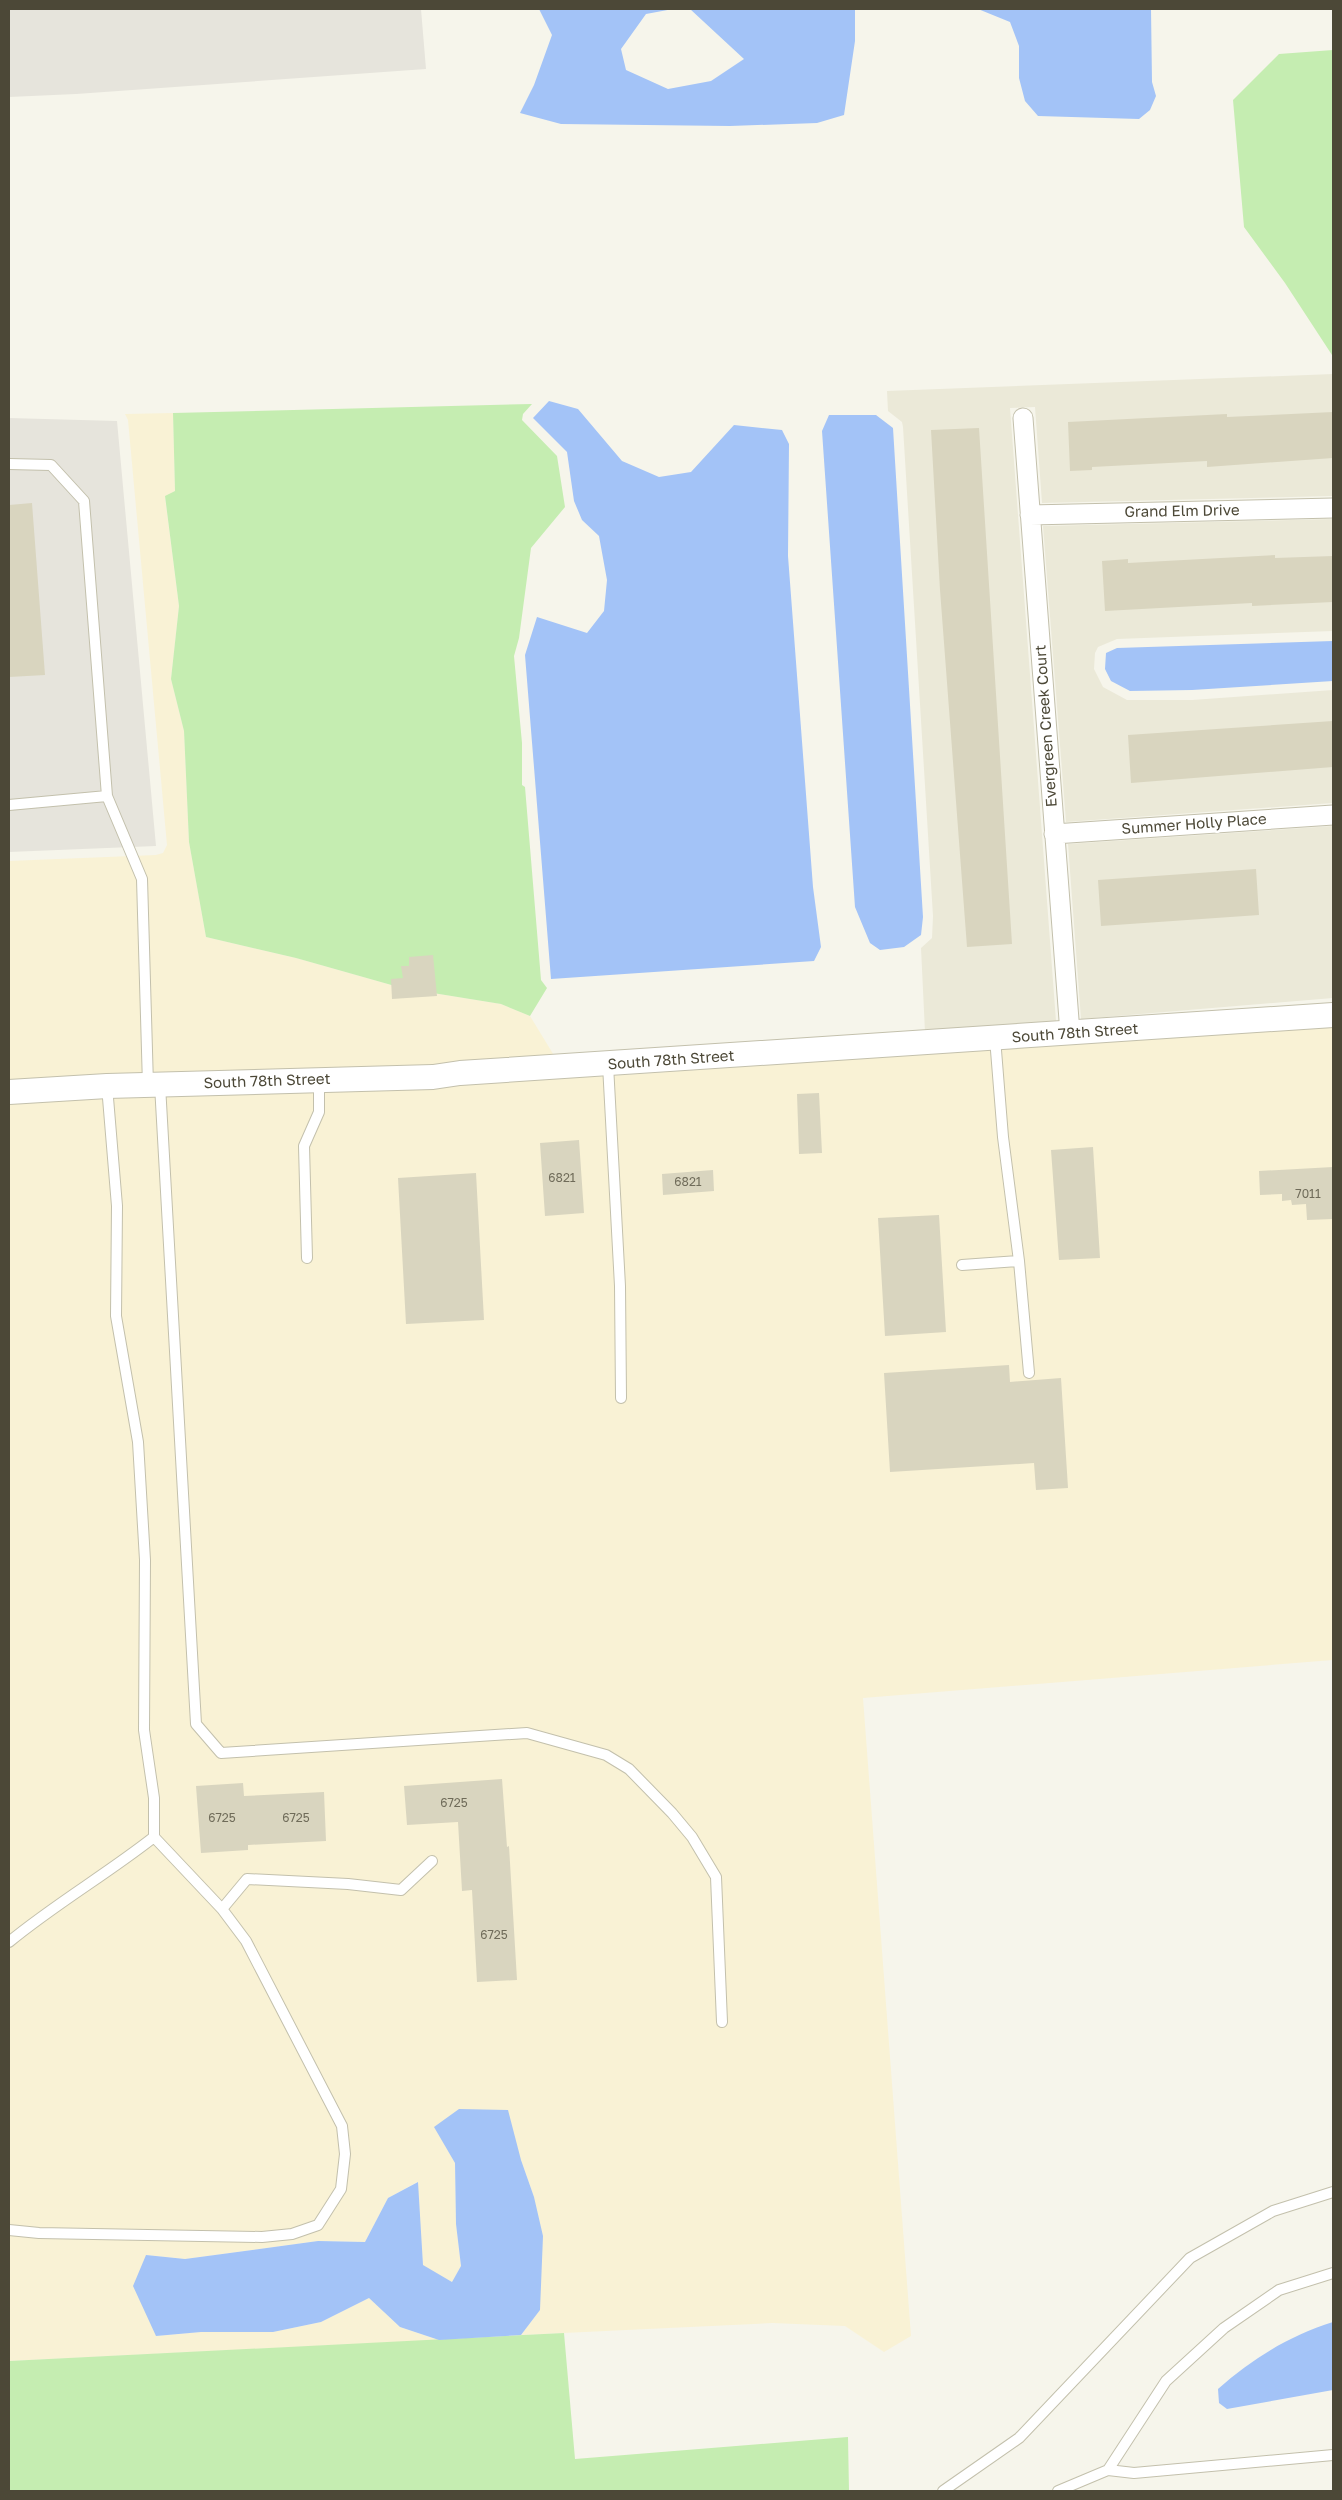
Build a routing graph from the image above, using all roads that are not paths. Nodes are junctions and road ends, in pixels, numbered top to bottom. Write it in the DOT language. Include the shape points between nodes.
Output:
graph roads {
  1 [pos="1023,418"];
  2 [pos="9,464"];
  3 [pos="1333,508"];
  4 [pos="1030,515"];
  5 [pos="107,796"];
  6 [pos="9,805"];
  7 [pos="1333,815"];
  8 [pos="1054,834"];
  9 [pos="1333,1015"];
  10 [pos="1070,1033"];
  11 [pos="995,1038"];
  12 [pos="608,1065"];
  13 [pos="319,1079"];
  14 [pos="154,1085"];
  15 [pos="107,1086"];
  16 [pos="9,1092"];
  17 [pos="307,1258"];
  18 [pos="1019,1261"];
  19 [pos="962,1265"];
  20 [pos="1029,1373"];
  21 [pos="621,1398"];
  22 [pos="154,1837"];
  23 [pos="432,1861"];
  24 [pos="222,1909"];
  25 [pos="9,1942"];
  26 [pos="722,2022"];
  27 [pos="1333,2192"];
  28 [pos="9,2230"];
  29 [pos="1333,2273"];
  30 [pos="1333,2455"];
  31 [pos="1108,2470"];
  32 [pos="943,2491"];
  33 [pos="1058,2491"];
  1 -- 4 [label="street, Evergreen Creek Court"];
  2 -- 5 [label="lane" via="51,465 84,501"];
  3 -- 4 [label="street, Grand Elm Drive"];
  4 -- 8 [label="street, Evergreen Creek Court"];
  5 -- 6 [label="lane"];
  5 -- 14 [label="lane" via="142,879"];
  7 -- 8 [label="street, Summer Holly Place"];
  8 -- 10 [label="street, Evergreen Creek Court"];
  9 -- 10 [label="street, South 78th Street"];
  10 -- 11 [label="street, South 78th Street"];
  11 -- 12 [label="street, South 78th Street"];
  11 -- 18 [label="lane" via="1003,1137"];
  12 -- 13 [label="street, South 78th Street" via="433,1077"];
  12 -- 21 [label="lane" via="620,1276"];
  13 -- 14 [label="street, South 78th Street"];
  13 -- 17 [label="lane" via="319,1112 304,1146"];
  14 -- 15 [label="street, South 78th Street"];
  14 -- 26 [label="lane" via="196,1724 222,1753 527,1733 606,1755 629,1769 672,1813 716,1877"];
  15 -- 16 [label="street, South 78th Street"];
  15 -- 22 [label="lane" via="117,1206 116,1316 138,1442 145,1560 144,1730 154,1798"];
  18 -- 19 [label="lane"];
  18 -- 20 [label="lane"];
  22 -- 24 [label="lane"];
  22 -- 25 [label="lane"];
  23 -- 24 [label="lane" via="401,1890 247,1879"];
  24 -- 28 [label="lane" via="246,1941 342,2126 346,2154 341,2189 318,2225 292,2234 262,2237"];
  27 -- 32 [label="lane" via="1274,2210 1190,2258 1019,2438"];
  29 -- 31 [label="lane" via="1279,2290 1224,2328 1166,2381"];
  30 -- 31 [label="lane" via="1134,2473"];
  31 -- 33 [label="lane"];
}
